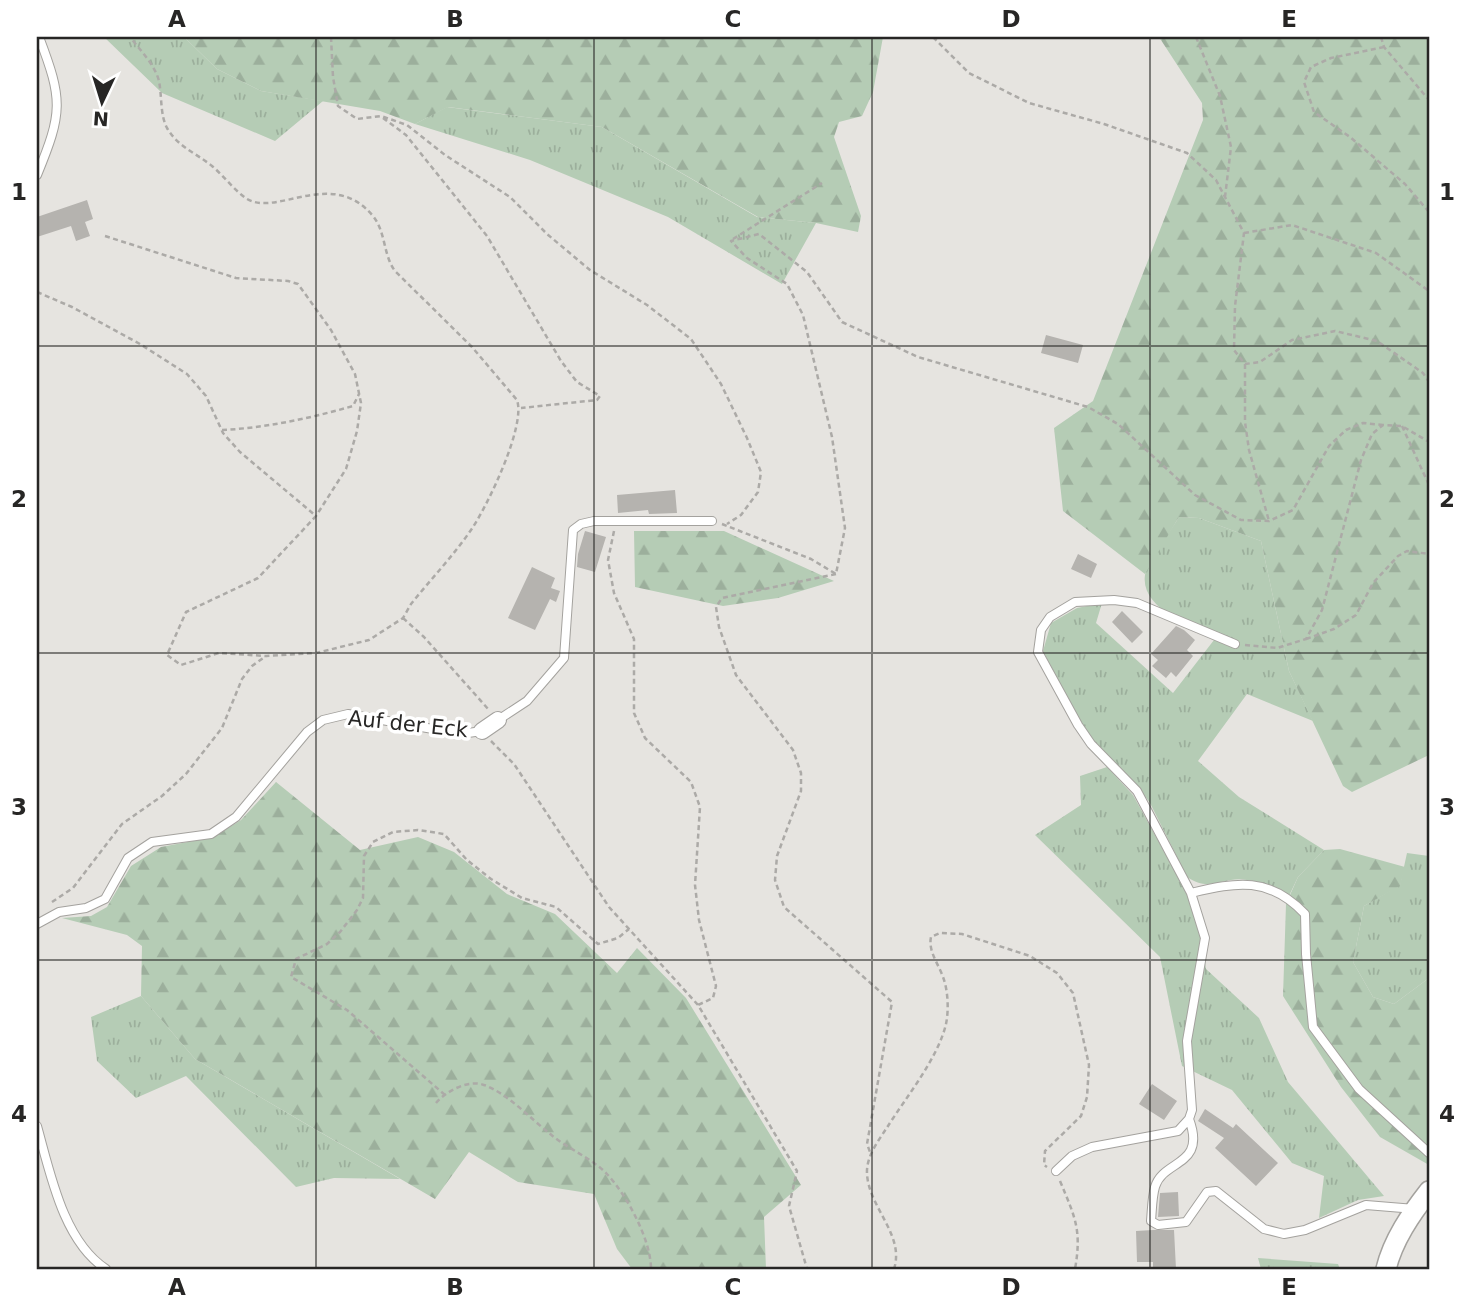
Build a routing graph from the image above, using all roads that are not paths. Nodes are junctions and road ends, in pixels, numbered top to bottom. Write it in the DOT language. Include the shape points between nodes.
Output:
graph roads {
  1 [pos="39,37"];
  2 [pos="37,175"];
  3 [pos="712,521"];
  4 [pos="1235,644"];
  5 [pos="498,720"];
  6 [pos="482,731"];
  7 [pos="1191,893"];
  8 [pos="37,923"];
  9 [pos="1189,1119"];
  10 [pos="37,1126"];
  11 [pos="1429,1153"];
  12 [pos="1056,1171"];
  13 [pos="1429,1191"];
  14 [pos="1415,1209"];
  15 [pos="106,1269"];
  16 [pos="1385,1269"];
  1 -- 2 [label="lane" via="54,80 58,110"];
  3 -- 5 [label="lane, Auf der Eck" via="594,521 573,530 564,658 527,701"];
  4 -- 7 [label="lane" via="1137,603 1114,600 1075,602 1050,617 1041,630 1038,652 1078,725 1137,791"];
  5 -- 6 [label="street, Auf der Eck"];
  6 -- 8 [label="lane, Auf der Eck" via="461,734 348,714 323,720 307,732 236,817 211,834 152,842 128,858 105,899"];
  7 -- 9 [label="lane" via="1205,938 1188,1041"];
  7 -- 11 [label="lane" via="1245,883 1269,889 1305,914 1313,1027 1359,1089"];
  9 -- 12 [label="lane" via="1178,1131 1092,1147 1072,1156"];
  9 -- 14 [label="lane" via="1192,1146 1155,1186 1151,1220 1158,1226 1186,1222 1207,1192 1216,1191 1264,1229 1284,1234 1366,1205"];
  10 -- 15 [label="lane" via="55,1192 73,1231"];
  13 -- 14 [label="street"];
  14 -- 16 [label="street"];
}
